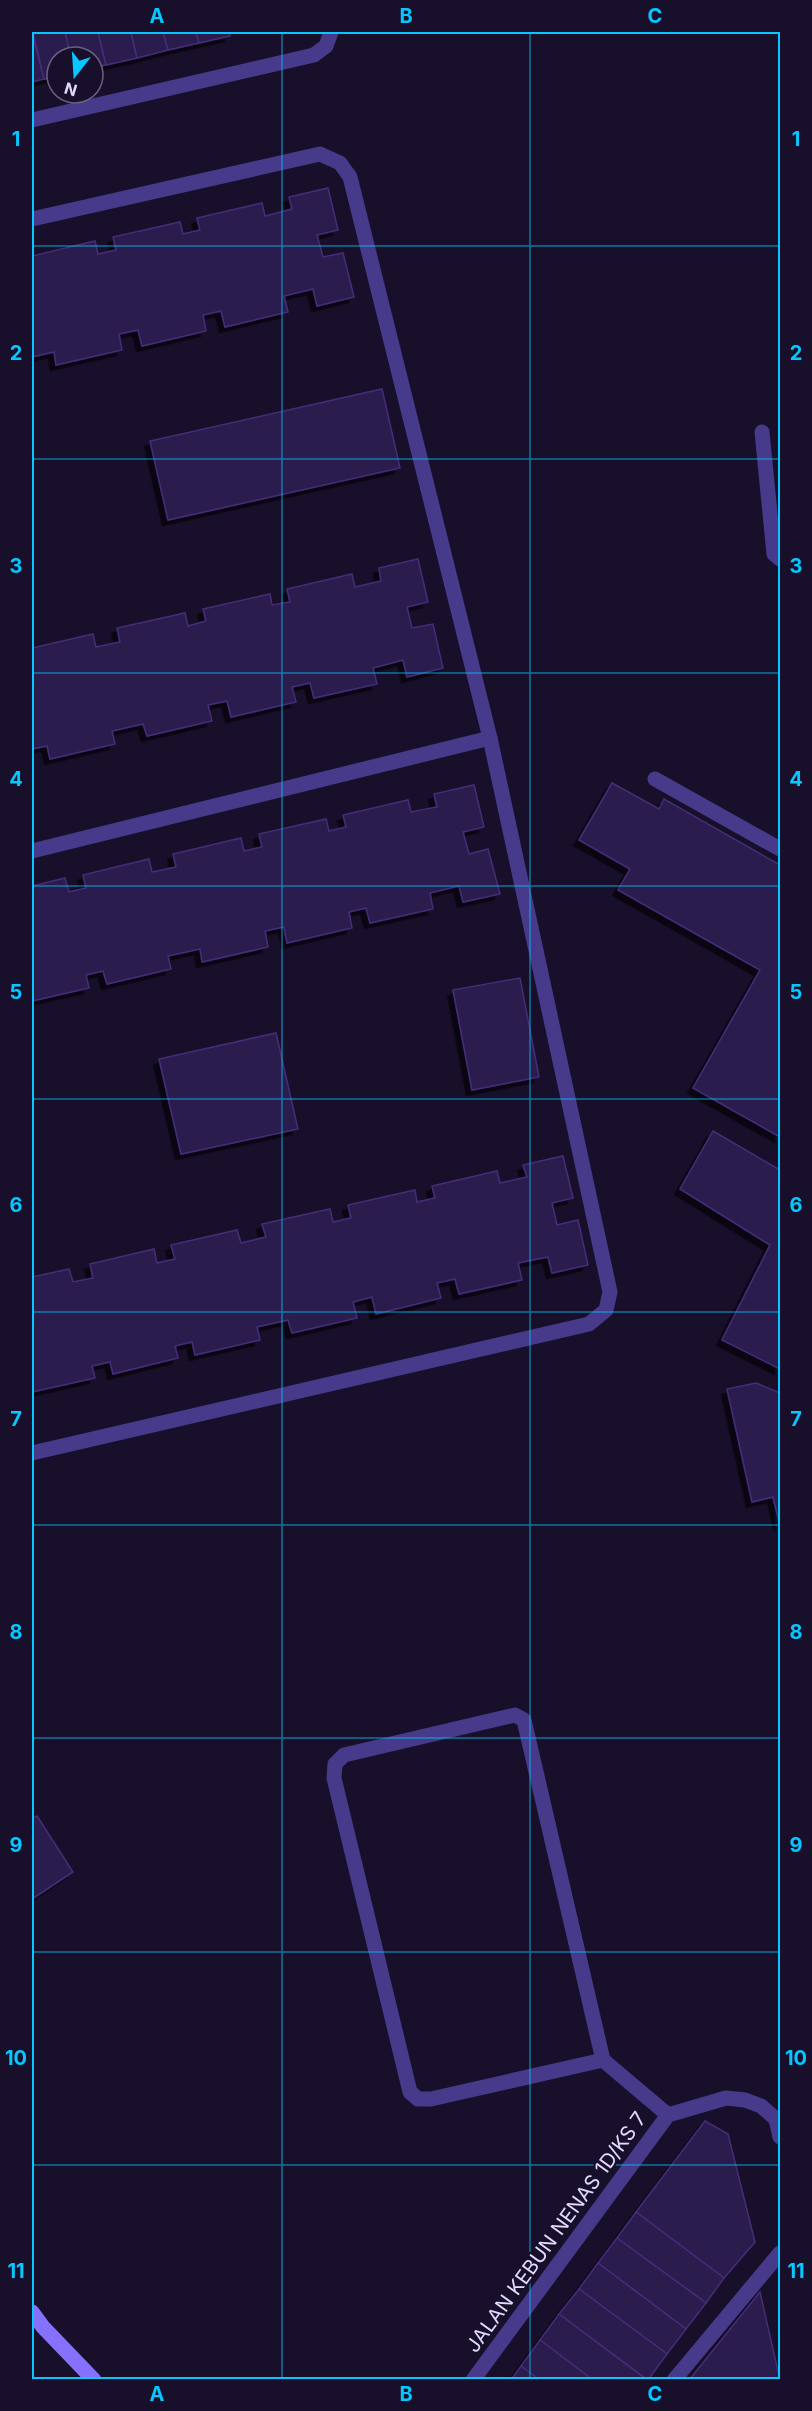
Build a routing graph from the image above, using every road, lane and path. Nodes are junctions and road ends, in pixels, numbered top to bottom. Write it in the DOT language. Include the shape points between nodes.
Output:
graph roads {
  1 [pos="329,39"];
  2 [pos="32,120"];
  3 [pos="32,219"];
  4 [pos="762,432"];
  5 [pos="780,559"];
  6 [pos="490,738"];
  7 [pos="655,779"];
  8 [pos="780,849"];
  9 [pos="32,851"];
  10 [pos="32,1453"];
  11 [pos="603,2060"];
  12 [pos="668,2115"];
  13 [pos="780,2137"];
  14 [pos="780,2253"];
  15 [pos="32,2312"];
  16 [pos="94,2379"];
  17 [pos="473,2379"];
  18 [pos="674,2379"];
  1 -- 2 [label="street" via="314,55"];
  3 -- 6 [label="street" via="320,154 340,162 350,177"];
  4 -- 5 [label="street" via="774,554"];
  6 -- 9 [label="street"];
  6 -- 10 [label="street" via="610,1292 606,1310 589,1324"];
  7 -- 8 [label="street"];
  11 -- 11 [label="street" via="524,1720 515,1715 344,1755 335,1764 334,1778 410,2092 418,2099 431,2099"];
  11 -- 12 [label="street"];
  12 -- 13 [label="street, JALAN KEBUN NENAS 1D/KS 7" via="726,2098 745,2100 761,2106 776,2119"];
  12 -- 17 [label="street, JALAN KEBUN NENAS 1D/KS 7"];
  14 -- 18 [label="street"];
  15 -- 16 [label="street"];
}
